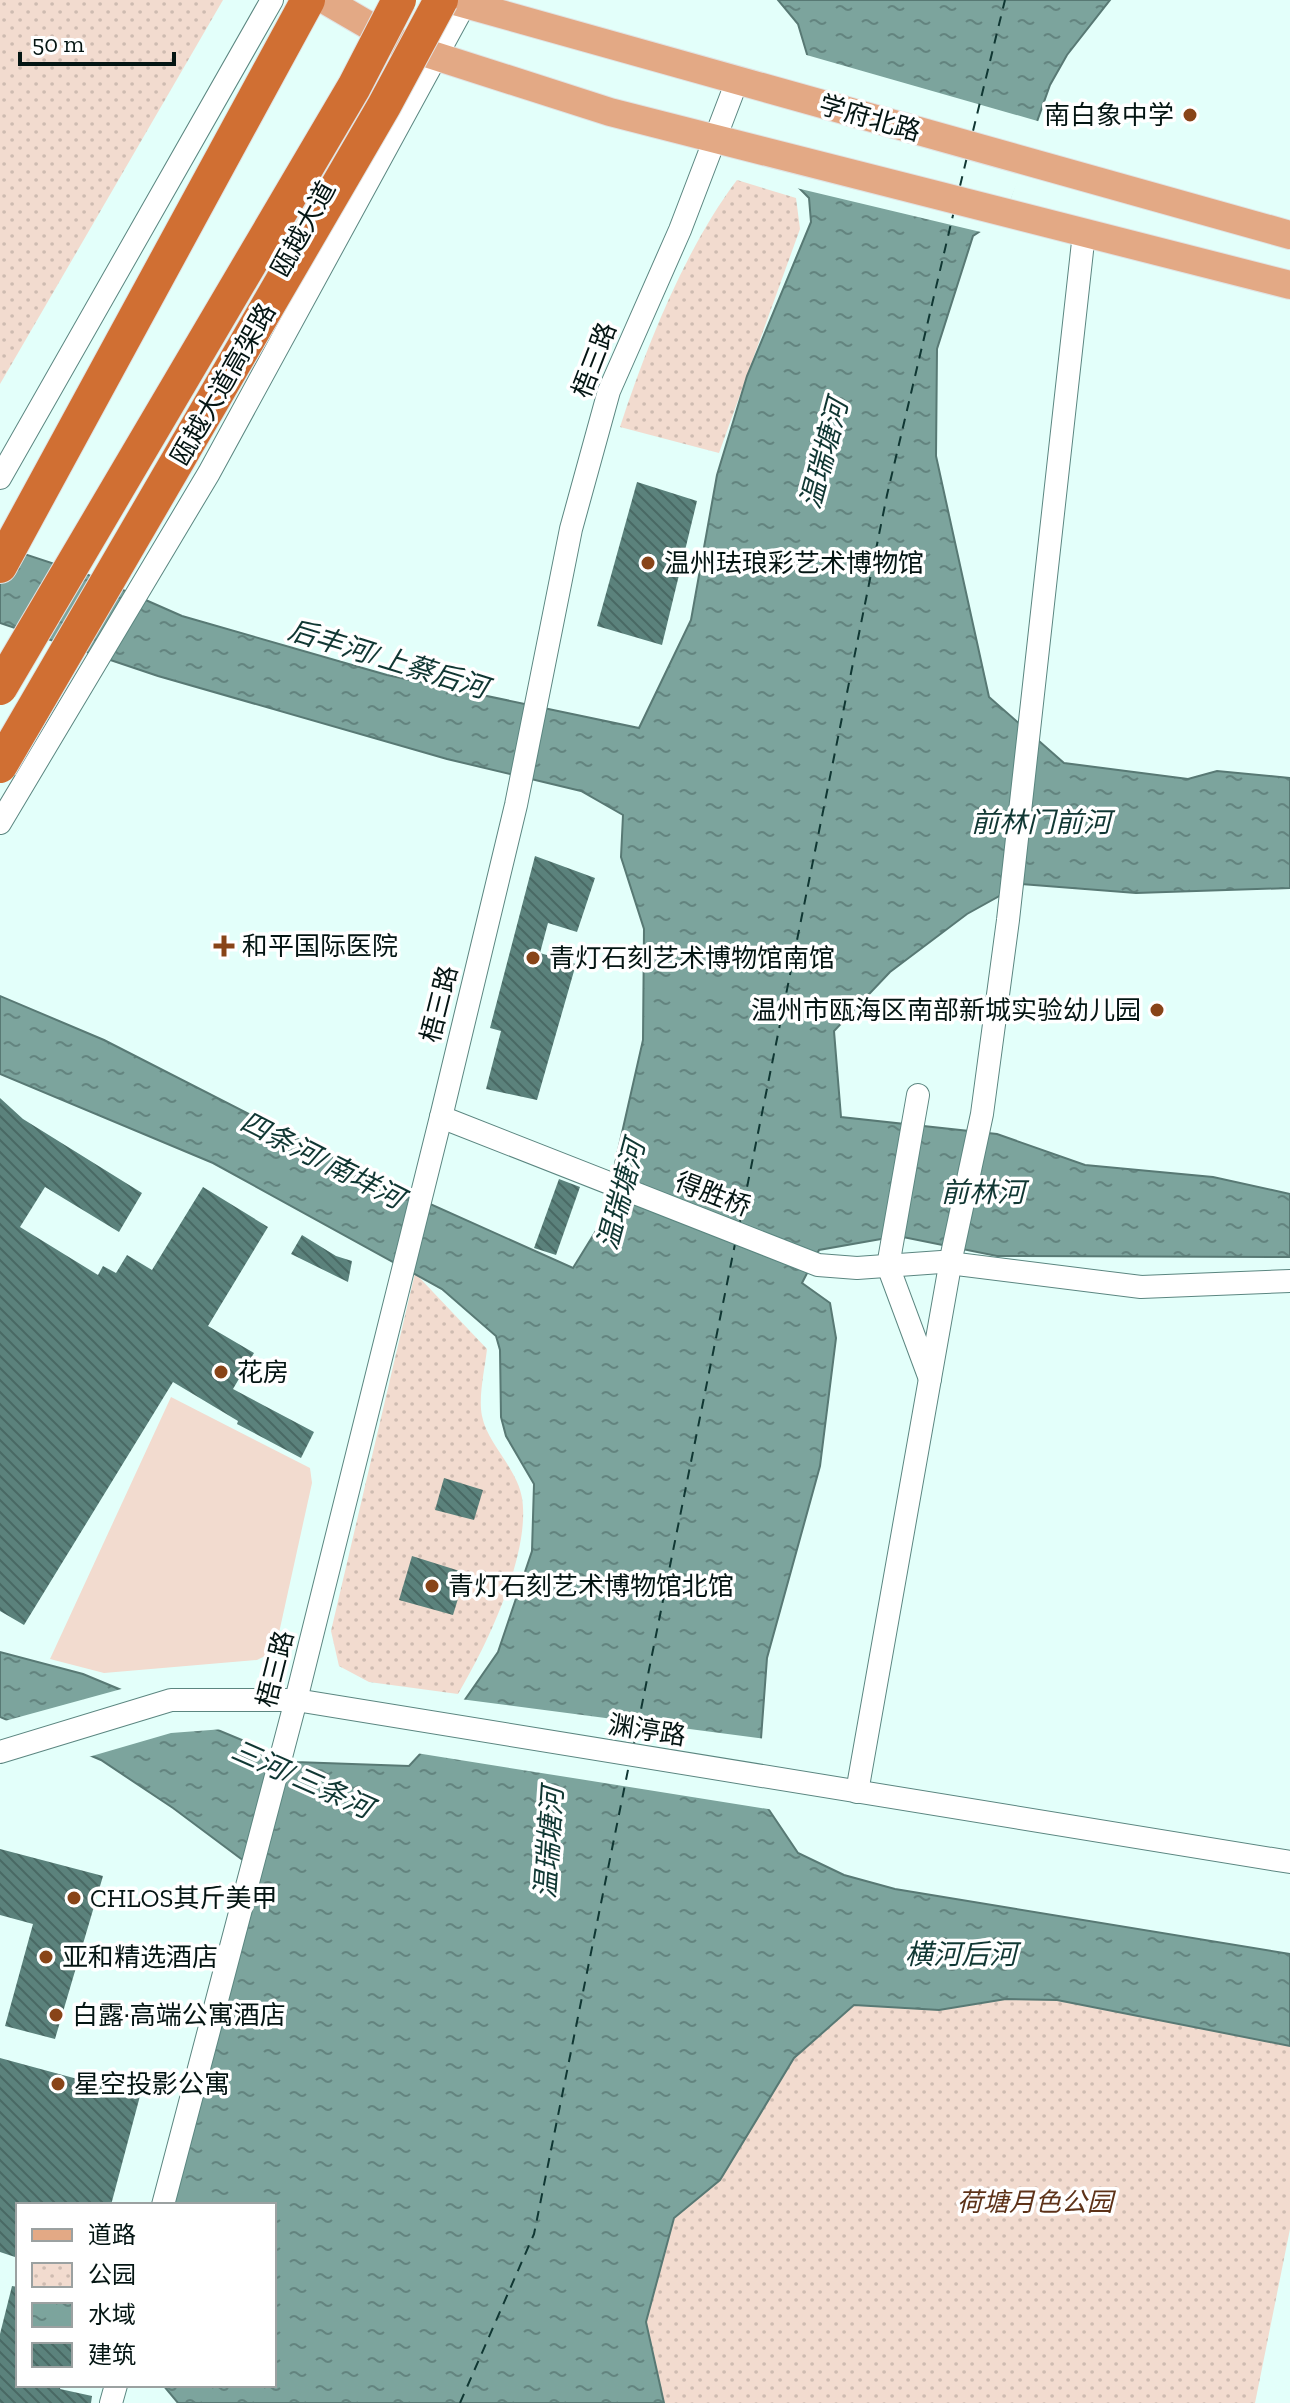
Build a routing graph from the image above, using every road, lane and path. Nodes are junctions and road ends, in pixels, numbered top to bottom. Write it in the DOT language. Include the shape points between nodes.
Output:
graph roads {
  1 [pos="272,0"];
  2 [pos="308,0"];
  3 [pos="325,0"];
  4 [pos="399,0"];
  5 [pos="431,0"];
  6 [pos="456,1"];
  7 [pos="404,46"];
  8 [pos="436,57"];
  9 [pos="737,81"];
  10 [pos="714,139"];
  11 [pos="1084,233"];
  12 [pos="1290,235"];
  13 [pos="1290,285"];
  14 [pos="0,478"];
  15 [pos="9,526"];
  16 [pos="0,566"];
  17 [pos="0,688"];
  18 [pos="0,746"];
  19 [pos="0,766"];
  20 [pos="0,823"];
  21 [pos="918,1095"];
  22 [pos="441,1117"];
  23 [pos="951,1258"];
  24 [pos="888,1266"];
  25 [pos="1290,1281"];
  26 [pos="930,1379"];
  27 [pos="296,1700"];
  28 [pos="0,1752"];
  29 [pos="857,1792"];
  30 [pos="1290,1862"];
  31 [pos="164,2203"];
  1 -- 14 [label="street"];
  2 -- 15 [label="highway"];
  3 -- 7 [label="main road"];
  4 -- 17 [label="highway, 瓯越大道高架路, bridge" via="354,87"];
  5 -- 7 [label="highway, 瓯越大道"];
  6 -- 8 [label="street"];
  6 -- 9 [label="main road, 学府北路"];
  6 -- 19 [label="highway, 瓯越大道高架路, bridge" via="384,106"];
  7 -- 8 [label="main road"];
  7 -- 18 [label="highway, 瓯越大道" via="289,256"];
  8 -- 10 [label="main road"];
  8 -- 20 [label="street" via="209,473"];
  9 -- 10 [label="street, 梧三路"];
  9 -- 12 [label="main road, 学府北路"];
  10 -- 11 [label="main road"];
  10 -- 22 [label="street, 梧三路" via="609,391 571,529 516,805"];
  11 -- 13 [label="main road"];
  11 -- 23 [label="street" via="1008,920 982,1114"];
  15 -- 16 [label="highway"];
  21 -- 24 [label="street"];
  22 -- 24 [label="street, 得胜桥" via="818,1265"];
  22 -- 27 [label="street, 梧三路"];
  23 -- 24 [label="street"];
  23 -- 25 [label="street" via="1141,1287"];
  23 -- 26 [label="street"];
  24 -- 26 [label="street"];
  26 -- 29 [label="street"];
  27 -- 28 [label="street, 渊渟路" via="171,1700"];
  27 -- 29 [label="street, 渊渟路"];
  27 -- 31 [label="street, 梧三路"];
  29 -- 30 [label="street, 渊渟路"];
}
